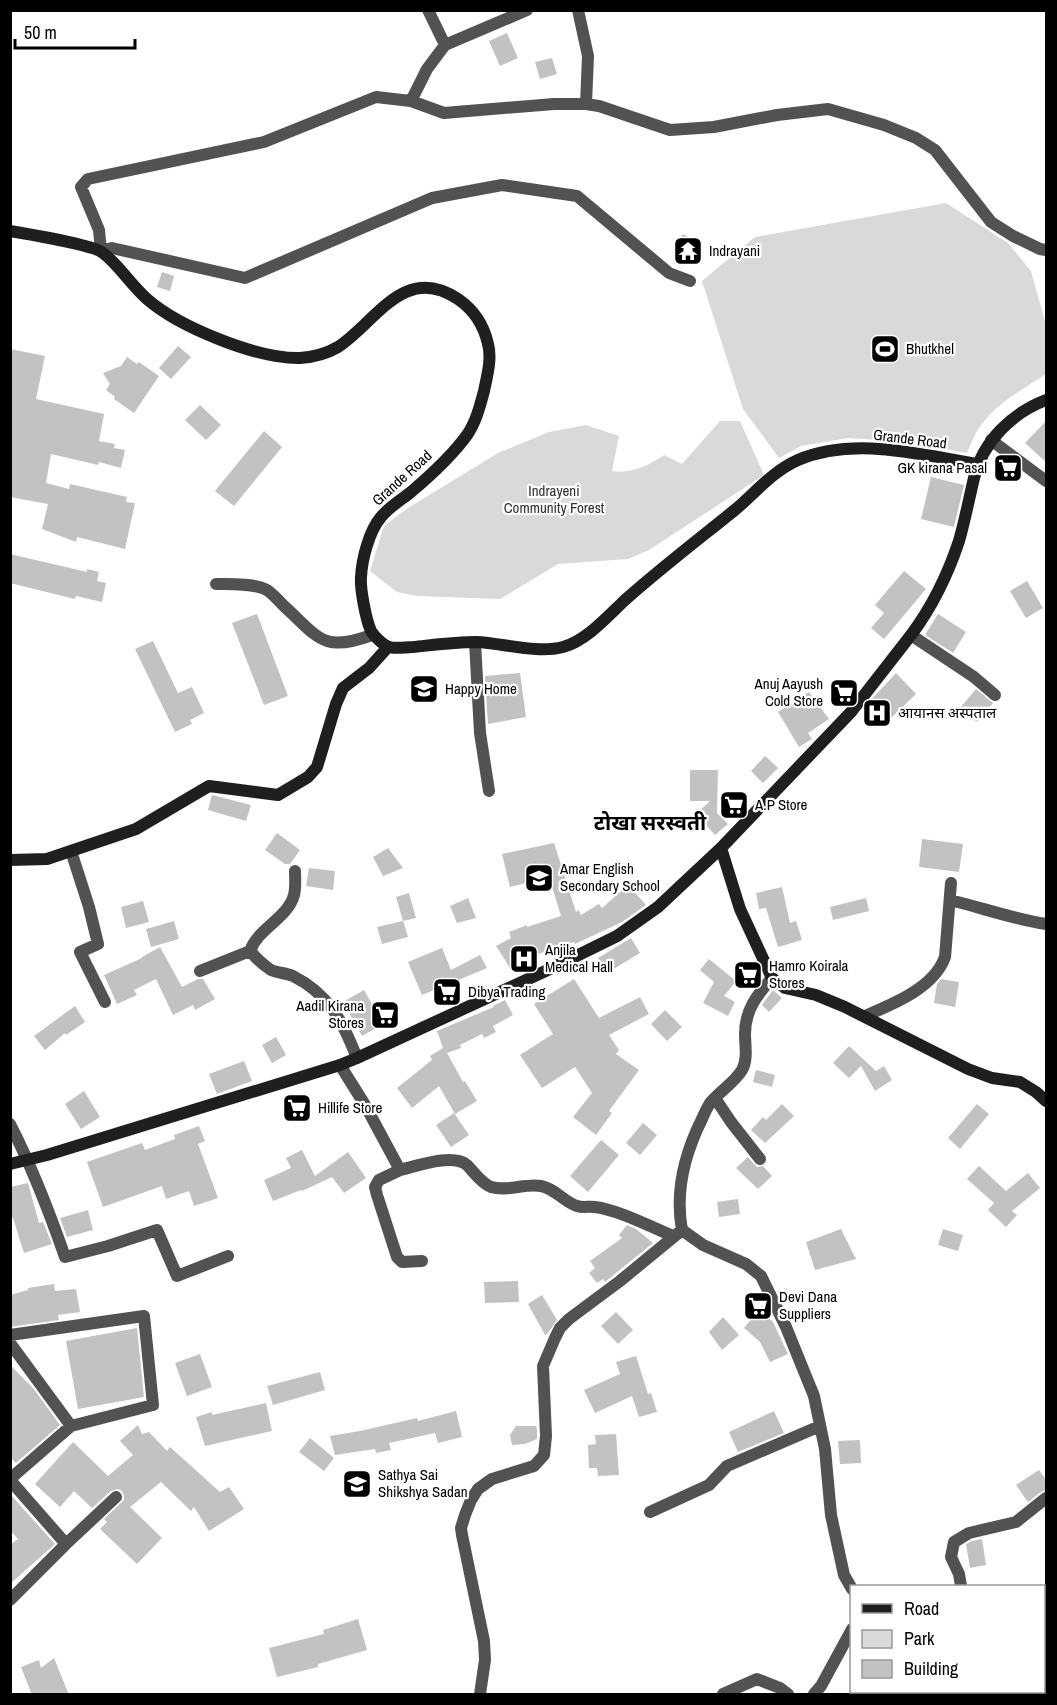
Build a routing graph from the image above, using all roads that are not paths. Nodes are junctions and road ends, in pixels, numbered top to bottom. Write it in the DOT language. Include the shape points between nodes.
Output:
graph roads {
  1 [pos="428,10"];
  2 [pos="526,10"];
  3 [pos="578,10"];
  4 [pos="445,45"];
  5 [pos="411,101"];
  6 [pos="586,104"];
  7 [pos="10,231"];
  8 [pos="1047,250"];
  9 [pos="101,251"];
  10 [pos="690,281"];
  11 [pos="1047,400"];
  12 [pos="991,440"];
  13 [pos="978,464"];
  14 [pos="1047,481"];
  15 [pos="216,584"];
  16 [pos="372,634"];
  17 [pos="911,635"];
  18 [pos="475,642"];
  19 [pos="388,647"];
  20 [pos="995,695"];
  21 [pos="489,791"];
  22 [pos="721,848"];
  23 [pos="71,851"];
  24 [pos="10,860"];
  25 [pos="295,871"];
  26 [pos="951,884"];
  27 [pos="950,900"];
  28 [pos="1047,924"];
  29 [pos="250,951"];
  30 [pos="200,971"];
  31 [pos="772,978"];
  32 [pos="105,1002"];
  33 [pos="865,1016"];
  34 [pos="357,1058"];
  35 [pos="340,1065"];
  36 [pos="715,1098"];
  37 [pos="1047,1101"];
  38 [pos="10,1124"];
  39 [pos="760,1159"];
  40 [pos="28,1160"];
  41 [pos="10,1164"];
  42 [pos="400,1170"];
  43 [pos="678,1233"];
  44 [pos="228,1257"];
  45 [pos="422,1261"];
  46 [pos="10,1335"];
  47 [pos="10,1343"];
  48 [pos="71,1426"];
  49 [pos="820,1426"];
  50 [pos="10,1479"];
  51 [pos="116,1497"];
  52 [pos="1047,1498"];
  53 [pos="650,1512"];
  54 [pos="66,1544"];
  55 [pos="961,1585"];
  56 [pos="850,1586"];
  57 [pos="10,1600"];
  58 [pos="850,1633"];
  59 [pos="480,1695"];
  60 [pos="723,1695"];
  61 [pos="788,1695"];
  62 [pos="814,1695"];
  1 -- 4 [label="street"];
  2 -- 4 [label="street"];
  3 -- 6 [label="street" via="588,56"];
  4 -- 5 [label="street"];
  5 -- 6 [label="street" via="444,113"];
  5 -- 9 [label="street" via="376,97 264,142 88,179 81,187 99,230"];
  6 -- 8 [label="street" via="670,130 828,109 885,125 935,150 991,222"];
  7 -- 9 [label="street"];
  9 -- 10 [label="street" via="112,248 245,278 432,198 502,185 577,196 669,273"];
  9 -- 16 [label="street, Grande Road" via="144,297 164,312 231,343 265,353 316,357 337,347 396,296 415,289 444,291 466,305 476,317 490,350 489,370 468,433 445,461 381,516 371,533 361,577"];
  11 -- 12 [label="street" via="1016,415"];
  12 -- 13 [label="street"];
  12 -- 14 [label="street"];
  13 -- 17 [label="street" via="946,577"];
  13 -- 18 [label="street, Grande Road" via="854,448 796,461 771,476 578,642 559,649"];
  15 -- 16 [label="street" via="266,590 314,635 334,644"];
  16 -- 19 [label="street"];
  17 -- 20 [label="street"];
  17 -- 22 [label="street" via="851,712"];
  18 -- 19 [label="street, Grande Road"];
  18 -- 21 [label="street" via="480,733"];
  19 -- 23 [label="street" via="343,688 317,767 308,777 278,795 209,786 136,829"];
  22 -- 31 [label="street" via="740,909"];
  22 -- 34 [label="street" via="658,907 617,936"];
  23 -- 24 [label="street" via="47,859"];
  23 -- 32 [label="street" via="98,944 80,952"];
  25 -- 29 [label="street" via="295,894 289,906 254,940"];
  26 -- 27 [label="street"];
  27 -- 28 [label="street"];
  27 -- 33 [label="street" via="945,957 938,972 909,995"];
  29 -- 30 [label="street"];
  29 -- 34 [label="street" via="272,970 314,988 346,1030"];
  31 -- 33 [label="street" via="785,988 816,995"];
  31 -- 36 [label="street" via="748,1011 743,1070"];
  33 -- 37 [label="street" via="968,1069 1020,1082"];
  34 -- 35 [label="street"];
  35 -- 40 [label="street"];
  35 -- 42 [label="street"];
  36 -- 39 [label="street"];
  36 -- 43 [label="street" via="692,1137 680,1185"];
  38 -- 40 [label="street"];
  40 -- 41 [label="street"];
  40 -- 44 [label="street" via="65,1257 157,1230 177,1276"];
  42 -- 43 [label="street" via="457,1160 490,1186 551,1188 574,1206 595,1207"];
  42 -- 45 [label="street" via="379,1180 375,1187 397,1257 402,1262"];
  43 -- 49 [label="street" via="746,1264 761,1276 814,1396"];
  43 -- 59 [label="street" via="560,1328 543,1366 544,1455 534,1466 492,1479 471,1500 462,1535 484,1641"];
  46 -- 48 [label="street" via="144,1316 153,1405"];
  47 -- 48 [label="street"];
  48 -- 50 [label="street"];
  49 -- 53 [label="street" via="727,1466 709,1485"];
  49 -- 56 [label="street" via="831,1515 844,1575"];
  50 -- 54 [label="street"];
  51 -- 54 [label="street"];
  52 -- 55 [label="street" via="1017,1522 969,1533 954,1542 951,1557"];
  54 -- 57 [label="street"];
  58 -- 62 [label="street"];
  60 -- 61 [label="street" via="757,1679"];
}
